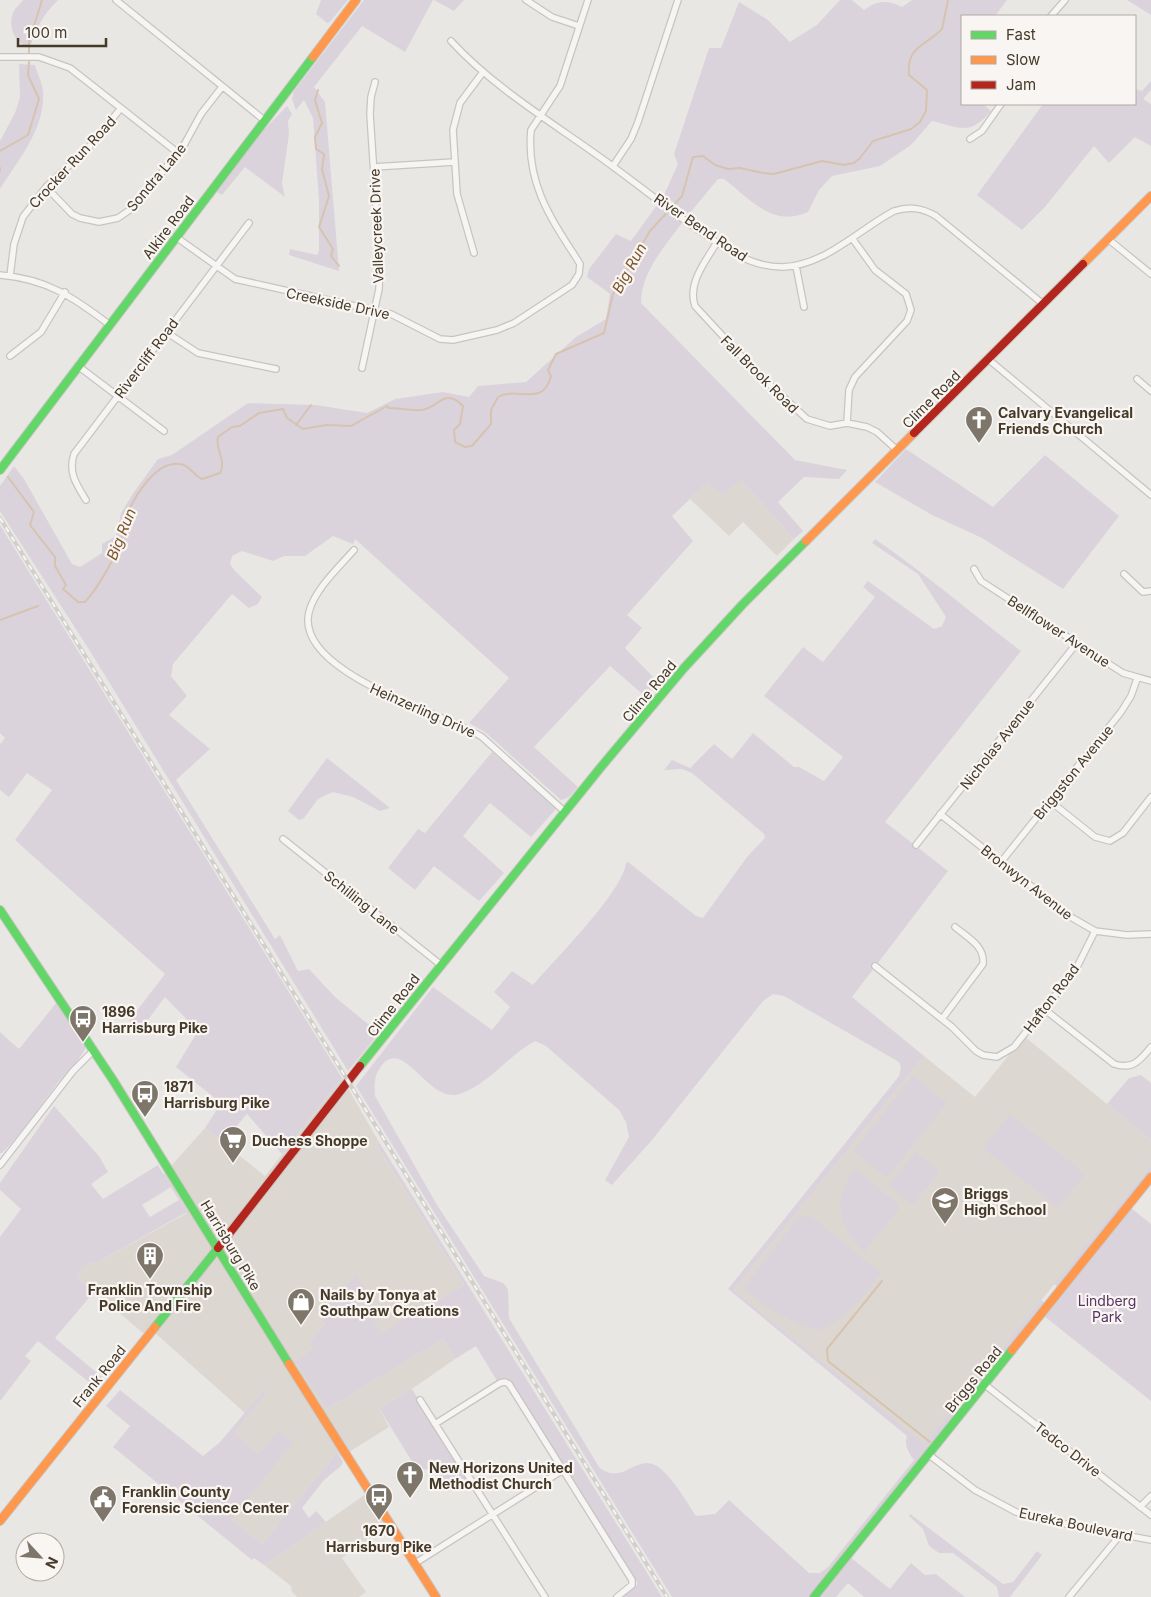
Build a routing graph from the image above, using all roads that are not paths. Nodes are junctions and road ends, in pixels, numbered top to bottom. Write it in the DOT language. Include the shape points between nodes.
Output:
graph roads {
  1 [pos="116,0"];
  2 [pos="356,0"];
  3 [pos="526,0"];
  4 [pos="588,0"];
  5 [pos="678,0"];
  6 [pos="1065,0"];
  7 [pos="1052,15"];
  8 [pos="579,26"];
  9 [pos="451,41"];
  10 [pos="0,58"];
  11 [pos="483,72"];
  12 [pos="375,82"];
  13 [pos="222,87"];
  14 [pos="1000,105"];
  15 [pos="122,108"];
  16 [pos="542,115"];
  17 [pos="264,120"];
  18 [pos="970,140"];
  19 [pos="178,153"];
  20 [pos="454,162"];
  21 [pos="612,166"];
  22 [pos="374,167"];
  23 [pos="46,186"];
  24 [pos="1151,196"];
  25 [pos="249,223"];
  26 [pos="176,237"];
  27 [pos="852,238"];
  28 [pos="1108,239"];
  29 [pos="717,242"];
  30 [pos="474,253"];
  31 [pos="796,266"];
  32 [pos="216,267"];
  33 [pos="1151,274"];
  34 [pos="0,275"];
  35 [pos="10,276"];
  36 [pos="65,292"];
  37 [pos="1043,304"];
  38 [pos="804,307"];
  39 [pos="374,310"];
  40 [pos="110,325"];
  41 [pos="166,332"];
  42 [pos="10,356"];
  43 [pos="988,360"];
  44 [pos="78,366"];
  45 [pos="362,368"];
  46 [pos="276,369"];
  47 [pos="1137,379"];
  48 [pos="1151,391"];
  49 [pos="117,396"];
  50 [pos="847,423"];
  51 [pos="164,432"];
  52 [pos="897,450"];
  53 [pos="0,470"];
  54 [pos="1151,495"];
  55 [pos="86,500"];
  56 [pos="354,550"];
  57 [pos="974,569"];
  58 [pos="1124,574"];
  59 [pos="1151,591"];
  60 [pos="1077,643"];
  61 [pos="1138,679"];
  62 [pos="1151,681"];
  63 [pos="1151,798"];
  64 [pos="1050,801"];
  65 [pos="565,812"];
  66 [pos="940,814"];
  67 [pos="283,839"];
  68 [pos="916,845"];
  69 [pos="1001,862"];
  70 [pos="0,910"];
  71 [pos="955,927"];
  72 [pos="1095,931"];
  73 [pos="1151,934"];
  74 [pos="441,965"];
  75 [pos="875,966"];
  76 [pos="1044,1009"];
  77 [pos="942,1019"];
  78 [pos="1151,1046"];
  79 [pos="94,1050"];
  80 [pos="0,1165"];
  81 [pos="1151,1178"];
  82 [pos="218,1248"];
  83 [pos="984,1384"];
  84 [pos="420,1400"];
  85 [pos="435,1424"];
  86 [pos="928,1454"];
  87 [pos="563,1470"];
  88 [pos="1151,1496"];
  89 [pos="1140,1507"];
  90 [pos="493,1514"];
  91 [pos="1151,1515"];
  92 [pos="0,1521"];
  93 [pos="1120,1534"];
  94 [pos="1151,1540"];
  95 [pos="414,1564"];
  96 [pos="436,1597"];
  97 [pos="545,1597"];
  98 [pos="617,1597"];
  99 [pos="814,1597"];
  100 [pos="1069,1597"];
  1 -- 13 [label="street"];
  2 -- 17 [label="main road, Alkire Road"];
  3 -- 8 [label="street" via="552,17"];
  4 -- 8 [label="street"];
  5 -- 21 [label="street" via="638,122 631,139"];
  6 -- 7 [label="street"];
  8 -- 16 [label="street" via="560,86"];
  9 -- 11 [label="street, River Bend Road"];
  10 -- 15 [label="street" via="39,57 58,62 81,75"];
  11 -- 16 [label="street, River Bend Road"];
  11 -- 20 [label="street" via="465,94 456,112"];
  12 -- 22 [label="street, Valleycreek Drive" via="370,114"];
  13 -- 17 [label="street"];
  13 -- 19 [label="street, Sondra Lane"];
  14 -- 18 [label="street" via="982,130"];
  15 -- 19 [label="street"];
  15 -- 23 [label="street, Crocker Run Road" via="93,143"];
  16 -- 21 [label="street, River Bend Road"];
  16 -- 39 [label="street, Creekside Drive" via="531,130 530,139 536,184 542,202 580,264 579,274 572,285 514,323 466,338 440,339 398,316"];
  17 -- 26 [label="main road, Alkire Road"];
  19 -- 23 [label="street, Sondra Lane" via="134,207 109,221 90,221 72,214"];
  20 -- 22 [label="street"];
  20 -- 30 [label="street" via="457,194"];
  21 -- 29 [label="street, River Bend Road"];
  22 -- 39 [label="street, Valleycreek Drive" via="380,267"];
  23 -- 35 [label="street, Crocker Run Road" via="19,225"];
  24 -- 28 [label="main road, Clime Road"];
  25 -- 32 [label="street, Rivercliff Road"];
  26 -- 32 [label="street, Creekside Drive"];
  26 -- 40 [label="main road, Alkire Road"];
  27 -- 31 [label="street, River Bend Road" via="819,258"];
  27 -- 37 [label="street, River Bend Road" via="894,211 920,208 936,216"];
  27 -- 50 [label="street" via="875,270 906,294 911,310 907,321 854,377 848,390"];
  28 -- 33 [label="street"];
  28 -- 37 [label="main road, Clime Road"];
  29 -- 31 [label="street, River Bend Road" via="754,263"];
  29 -- 50 [label="street, Fall Brook Road" via="693,287 695,306 756,372 801,414 823,425"];
  31 -- 38 [label="street"];
  32 -- 39 [label="street, Creekside Drive" via="239,281"];
  32 -- 41 [label="street, Rivercliff Road"];
  34 -- 35 [label="street"];
  35 -- 36 [label="street" via="38,281"];
  36 -- 40 [label="street"];
  36 -- 42 [label="street" via="41,332"];
  37 -- 43 [label="main road, Clime Road"];
  39 -- 45 [label="street, Valleycreek Drive"];
  40 -- 44 [label="main road, Alkire Road"];
  41 -- 46 [label="street" via="198,353"];
  41 -- 49 [label="street, Rivercliff Road"];
  43 -- 52 [label="main road, Clime Road"];
  43 -- 54 [label="street"];
  44 -- 49 [label="street"];
  44 -- 53 [label="main road, Alkire Road"];
  47 -- 48 [label="street"];
  49 -- 51 [label="street"];
  49 -- 55 [label="street, Rivercliff Road" via="74,454 71,463 72,474"];
  50 -- 52 [label="street, Fall Brook Road" via="872,429"];
  52 -- 65 [label="main road, Clime Road" via="705,644"];
  56 -- 65 [label="street, Heinzerling Drive" via="311,605 310,634 316,643 358,680 482,737"];
  57 -- 60 [label="street, Bellflower Avenue" via="981,581"];
  58 -- 59 [label="street" via="1143,592"];
  60 -- 61 [label="street, Bellflower Avenue"];
  60 -- 66 [label="street, Nicholas Avenue"];
  61 -- 62 [label="street, Bellflower Avenue"];
  61 -- 64 [label="street, Briggston Avenue" via="1121,712"];
  63 -- 64 [label="street" via="1122,833 1110,841 1095,837"];
  64 -- 69 [label="street, Briggston Avenue"];
  65 -- 74 [label="main road, Clime Road"];
  66 -- 68 [label="street, Nicholas Avenue"];
  66 -- 69 [label="street, Bronwyn Avenue"];
  67 -- 74 [label="street, Schilling Lane"];
  69 -- 72 [label="street, Bronwyn Avenue" via="1069,916"];
  70 -- 79 [label="main road, Harrisburg Pike"];
  71 -- 77 [label="street" via="981,949 983,964"];
  72 -- 73 [label="street, Bronwyn Avenue" via="1127,936"];
  72 -- 76 [label="street, Hafton Road" via="1076,969"];
  74 -- 82 [label="main road, Clime Road"];
  75 -- 77 [label="street, Hafton Road"];
  76 -- 77 [label="street, Hafton Road" via="1021,1039 1003,1055 990,1057 983,1055"];
  76 -- 78 [label="street" via="1114,1064 1124,1067 1135,1065"];
  79 -- 80 [label="street" via="73,1071"];
  79 -- 82 [label="main road, Harrisburg Pike"];
  81 -- 83 [label="main road, Briggs Road"];
  82 -- 92 [label="main road, Frank Road"];
  82 -- 95 [label="main road, Harrisburg Pike"];
  83 -- 86 [label="main road, Briggs Road"];
  83 -- 89 [label="street, Tedco Drive"];
  84 -- 85 [label="street"];
  85 -- 87 [label="street" via="506,1382"];
  85 -- 90 [label="street"];
  86 -- 93 [label="street, Eureka Boulevard" via="983,1495 1016,1512"];
  86 -- 99 [label="main road, Briggs Road"];
  87 -- 90 [label="street"];
  87 -- 98 [label="street" via="632,1580 630,1587"];
  88 -- 89 [label="street"];
  89 -- 91 [label="street, Tedco Drive"];
  90 -- 95 [label="street"];
  90 -- 97 [label="street"];
  93 -- 94 [label="street, Eureka Boulevard"];
  93 -- 100 [label="street"];
  95 -- 96 [label="main road, Harrisburg Pike"];
}
